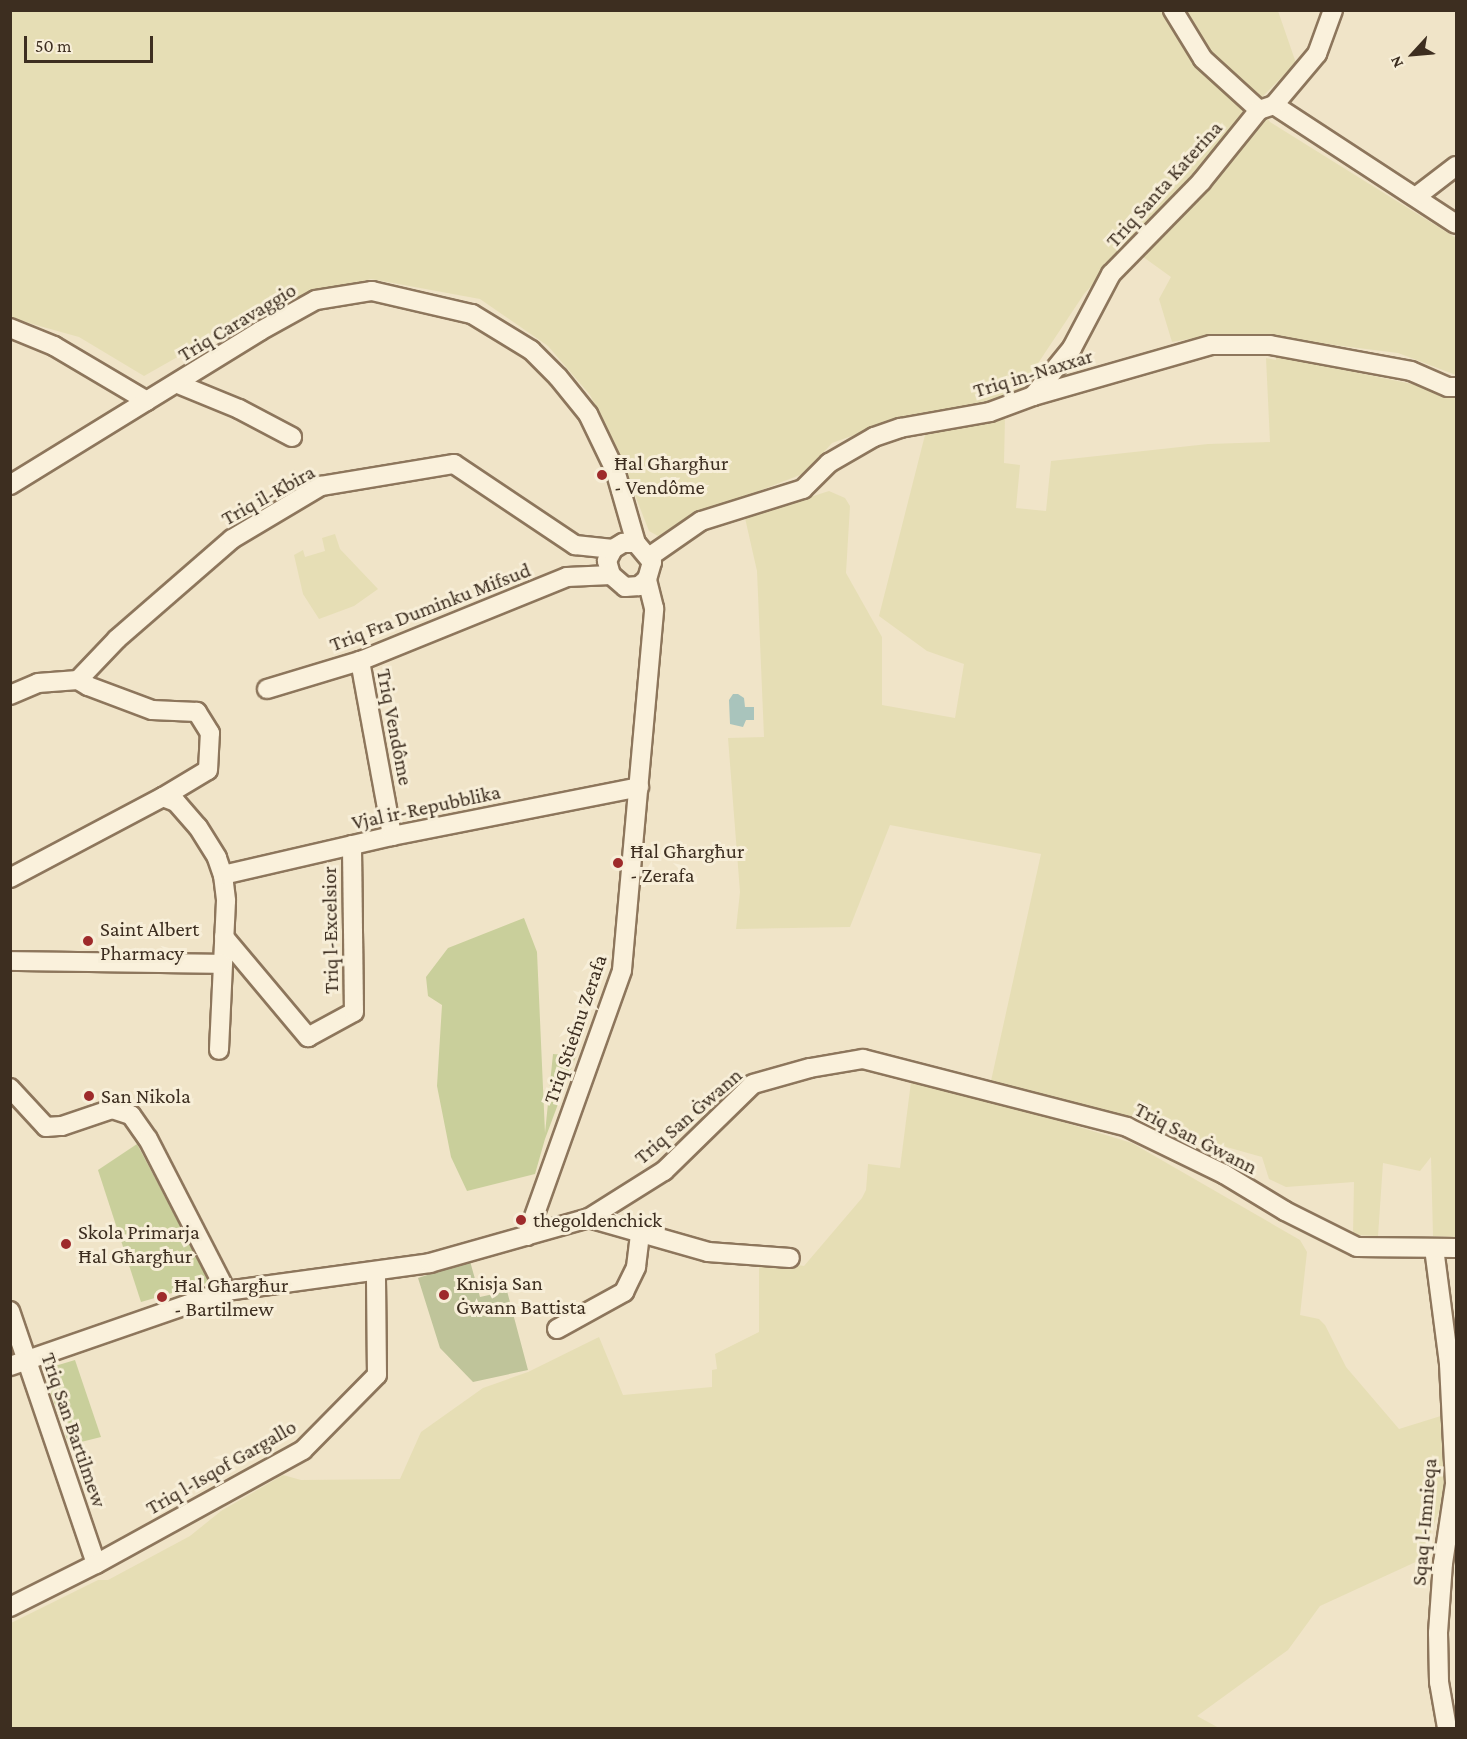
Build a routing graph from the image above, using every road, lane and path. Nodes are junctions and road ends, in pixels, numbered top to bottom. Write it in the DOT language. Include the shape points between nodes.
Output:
graph roads {
  1 [pos="1173,10"];
  2 [pos="1333,10"];
  3 [pos="1266,108"];
  4 [pos="1456,166"];
  5 [pos="1417,196"];
  6 [pos="1456,224"];
  7 [pos="10,327"];
  8 [pos="178,384"];
  9 [pos="1456,387"];
  10 [pos="1033,396"];
  11 [pos="147,401"];
  12 [pos="292,437"];
  13 [pos="10,485"];
  14 [pos="636,543"];
  15 [pos="613,549"];
  16 [pos="649,557"];
  17 [pos="611,575"];
  18 [pos="647,579"];
  19 [pos="360,661"];
  20 [pos="78,680"];
  21 [pos="267,689"];
  22 [pos="10,695"];
  23 [pos="639,787"];
  24 [pos="163,797"];
  25 [pos="392,836"];
  26 [pos="352,845"];
  27 [pos="223,875"];
  28 [pos="10,878"];
  29 [pos="224,937"];
  30 [pos="10,961"];
  31 [pos="222,964"];
  32 [pos="219,1050"];
  33 [pos="10,1088"];
  34 [pos="589,1218"];
  35 [pos="640,1233"];
  36 [pos="527,1236"];
  37 [pos="1434,1248"];
  38 [pos="1456,1248"];
  39 [pos="790,1258"];
  40 [pos="376,1271"];
  41 [pos="226,1291"];
  42 [pos="10,1311"];
  43 [pos="557,1329"];
  44 [pos="19,1363"];
  45 [pos="96,1564"];
  46 [pos="10,1607"];
  47 [pos="1447,1728"];
  1 -- 3 [label="street" via="1203,59"];
  2 -- 3 [label="street, Triq Santa Katerina" via="1317,54"];
  3 -- 5 [label="street"];
  3 -- 10 [label="street, Triq Santa Katerina" via="1111,274 1072,348"];
  4 -- 5 [label="street"];
  5 -- 6 [label="street"];
  7 -- 11 [label="street" via="54,346"];
  8 -- 11 [label="street, Triq Caravaggio"];
  8 -- 12 [label="street" via="239,409"];
  8 -- 14 [label="street, Triq Caravaggio" via="316,300 372,291 472,314 531,350 588,414 615,470"];
  9 -- 10 [label="street, Triq in-Naxxar" via="1411,371 1270,345 1211,345"];
  10 -- 16 [label="street, Triq in-Naxxar" via="990,412 900,428 874,437 829,463 803,489 701,520"];
  11 -- 13 [label="street, Triq Caravaggio"];
  14 -- 15 [label="street" via="623,543"];
  14 -- 16 [label="street"];
  15 -- 17 [label="street" via="607,561"];
  15 -- 20 [label="street, Triq il-Kbira" via="575,545 454,464 321,486 232,539 117,639"];
  16 -- 18 [label="street" via="652,562"];
  17 -- 18 [label="street" via="625,587 639,586"];
  17 -- 19 [label="street, Triq Fra Duminku Mifsud" via="567,578"];
  18 -- 23 [label="street, Triq Stiefnu Zerafa" via="654,609"];
  19 -- 21 [label="street, Triq Fra Duminku Mifsud"];
  19 -- 25 [label="street, Triq Vendôme"];
  20 -- 22 [label="street" via="38,683"];
  20 -- 24 [label="street" via="152,710 197,712 210,733 207,770"];
  23 -- 25 [label="street, Vjal ir-Repubblika"];
  23 -- 36 [label="street, Triq Stiefnu Zerafa" via="622,970"];
  24 -- 27 [label="street" via="176,802 198,827"];
  24 -- 28 [label="street"];
  25 -- 26 [label="street, Vjal ir-Repubblika"];
  26 -- 27 [label="street, Vjal ir-Repubblika"];
  26 -- 29 [label="street, Triq l-Excelsior" via="354,1012 308,1037"];
  27 -- 29 [label="street"];
  29 -- 31 [label="street"];
  30 -- 31 [label="street"];
  31 -- 32 [label="street"];
  33 -- 41 [label="street" via="46,1127 62,1126 112,1109 131,1115 148,1139"];
  34 -- 35 [label="street"];
  34 -- 36 [label="street, Triq San Ġwann"];
  34 -- 37 [label="street, Triq San Ġwann" via="664,1171 753,1084 863,1059 1127,1127 1224,1174 1285,1211 1357,1247"];
  35 -- 39 [label="street" via="708,1252"];
  35 -- 43 [label="street" via="636,1268 624,1292"];
  36 -- 40 [label="street, Triq San Ġwann" via="430,1263"];
  37 -- 38 [label="street, Triq San Ġwann"];
  37 -- 47 [label="street, Sqaq l-Imnieqa" via="1449,1364 1455,1484 1438,1633 1439,1682"];
  40 -- 41 [label="street, Triq San Ġwann"];
  40 -- 45 [label="street, Triq l-Isqof Gargallo" via="377,1375 303,1450"];
  41 -- 44 [label="street, Triq San Ġwann"];
  42 -- 44 [label="street, Triq San Bartilmew"];
  44 -- 45 [label="street, Triq San Bartilmew"];
  45 -- 46 [label="street, Triq l-Isqof Gargallo"];
}
